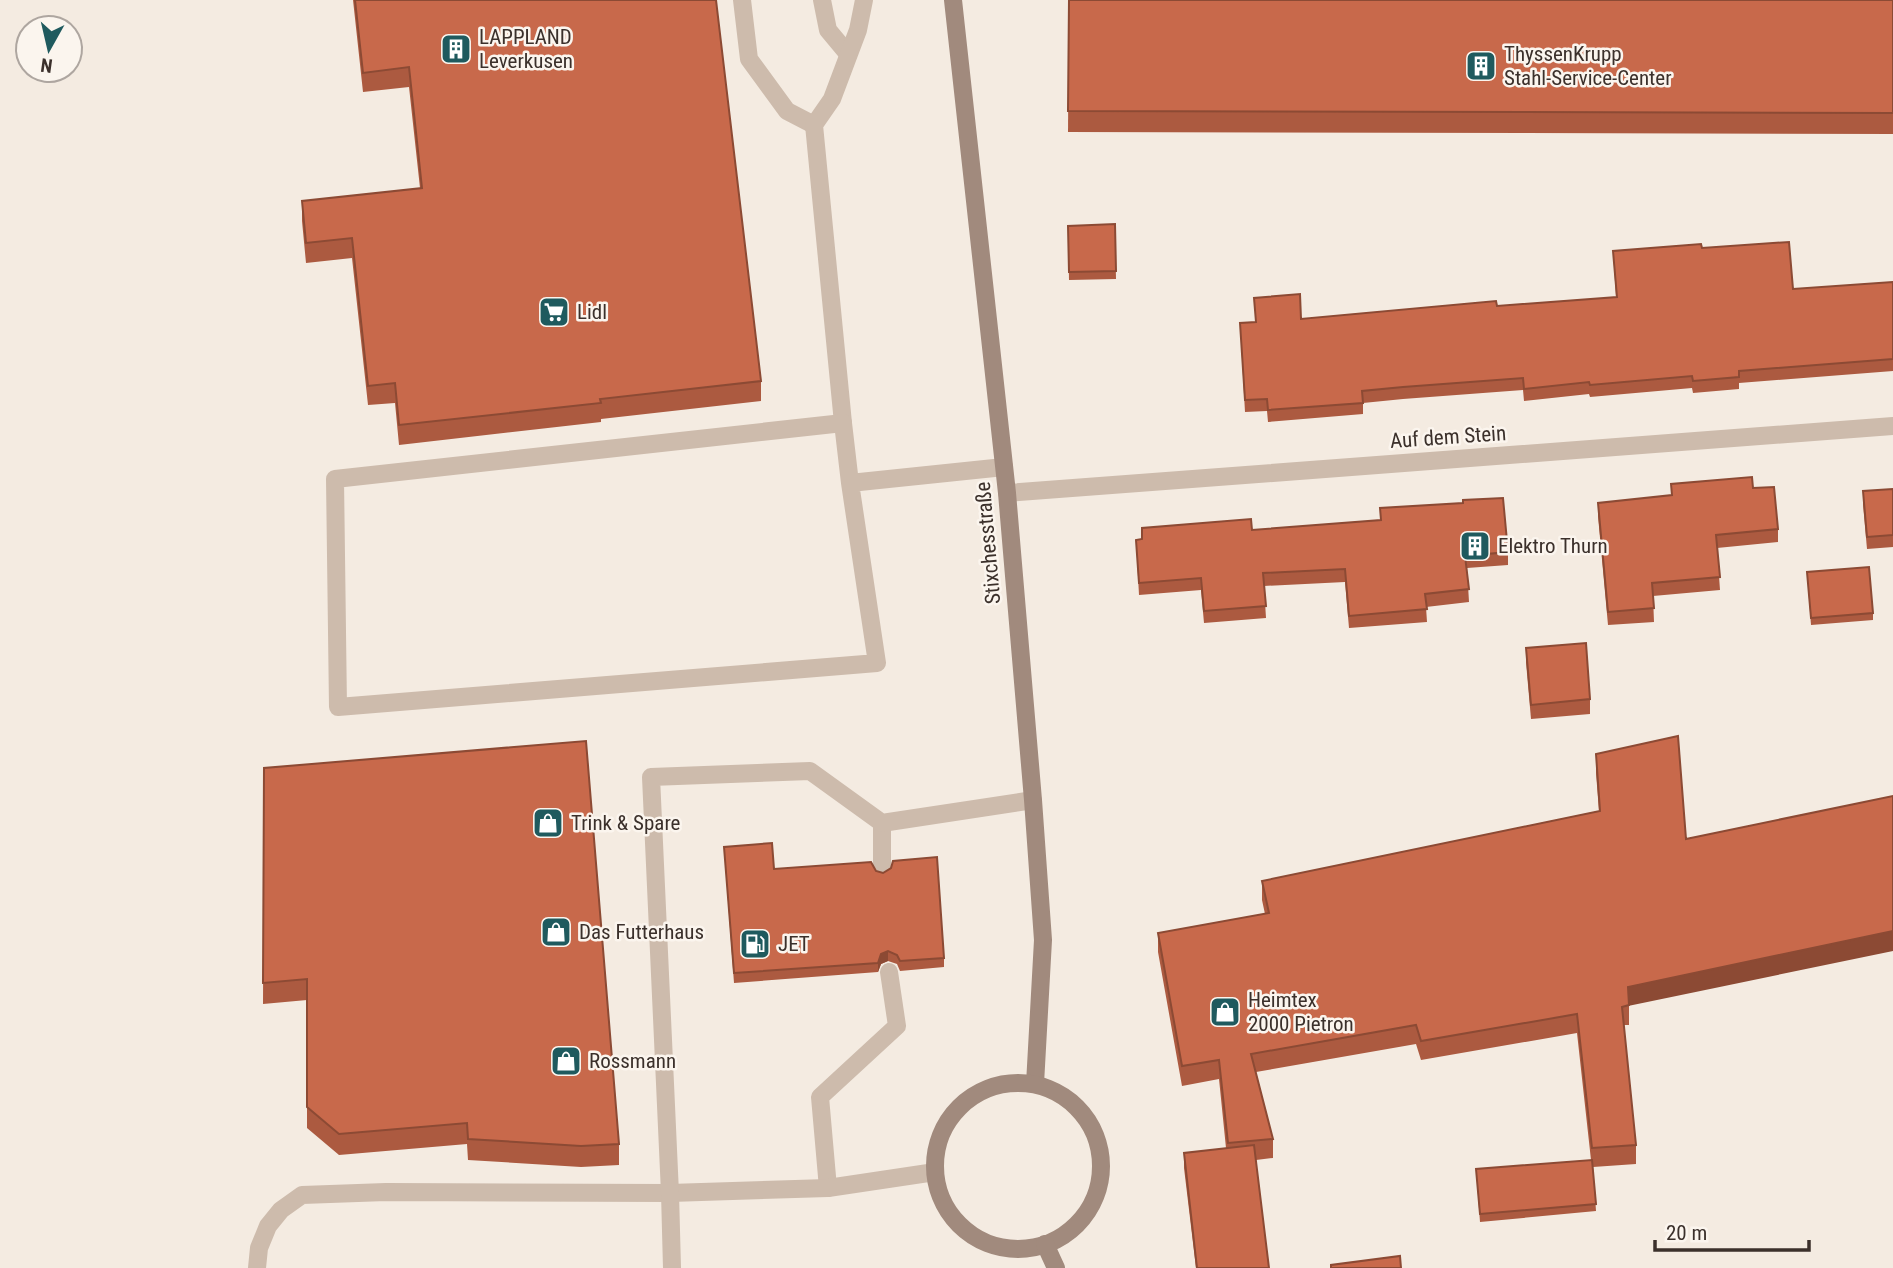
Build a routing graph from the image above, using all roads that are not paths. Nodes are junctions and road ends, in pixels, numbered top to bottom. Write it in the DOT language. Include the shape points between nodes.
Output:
graph roads {
  1 [pos="743,0"];
  2 [pos="822,0"];
  3 [pos="864,0"];
  4 [pos="953,0"];
  5 [pos="848,54"];
  6 [pos="814,125"];
  7 [pos="844,423"];
  8 [pos="1893,426"];
  9 [pos="1004,467"];
  10 [pos="850,483"];
  11 [pos="1007,494"];
  12 [pos="1033,800"];
  13 [pos="882,823"];
  14 [pos="883,871"];
  15 [pos="889,972"];
  16 [pos="1035,1084"];
  17 [pos="935,1172"];
  18 [pos="828,1188"];
  19 [pos="670,1193"];
  20 [pos="1045,1244"];
  21 [pos="257,1268"];
  22 [pos="672,1268"];
  23 [pos="1056,1268"];
  1 -- 6 [label="street" via="749,59 788,111"];
  2 -- 5 [label="street" via="828,30"];
  3 -- 5 [label="street"];
  4 -- 9 [label="street, Stixchesstraße"];
  5 -- 6 [label="street" via="832,99"];
  6 -- 7 [label="street"];
  7 -- 10 [label="street"];
  7 -- 10 [label="street" via="335,479 338,706 877,663"];
  8 -- 11 [label="street, Auf dem Stein"];
  9 -- 10 [label="street"];
  9 -- 11 [label="street, Stixchesstraße"];
  11 -- 12 [label="street, Stixchesstraße"];
  12 -- 13 [label="street"];
  12 -- 16 [label="street, Stixchesstraße" via="1043,940"];
  13 -- 14 [label="street"];
  13 -- 19 [label="street" via="810,771 651,776"];
  15 -- 18 [label="street" via="897,1026 820,1097"];
  16 -- 17 [label="street" via="985,1089 963,1103 946,1122 937,1146"];
  16 -- 20 [label="street" via="1061,1094 1082,1111 1096,1134 1102,1161 1099,1188 1088,1212 1069,1232"];
  17 -- 18 [label="street"];
  17 -- 20 [label="street" via="940,1197 953,1219 972,1235 995,1246 1020,1249"];
  18 -- 19 [label="street"];
  19 -- 21 [label="street" via="302,1195 268,1226"];
  19 -- 22 [label="street"];
  20 -- 23 [label="street"];
}
